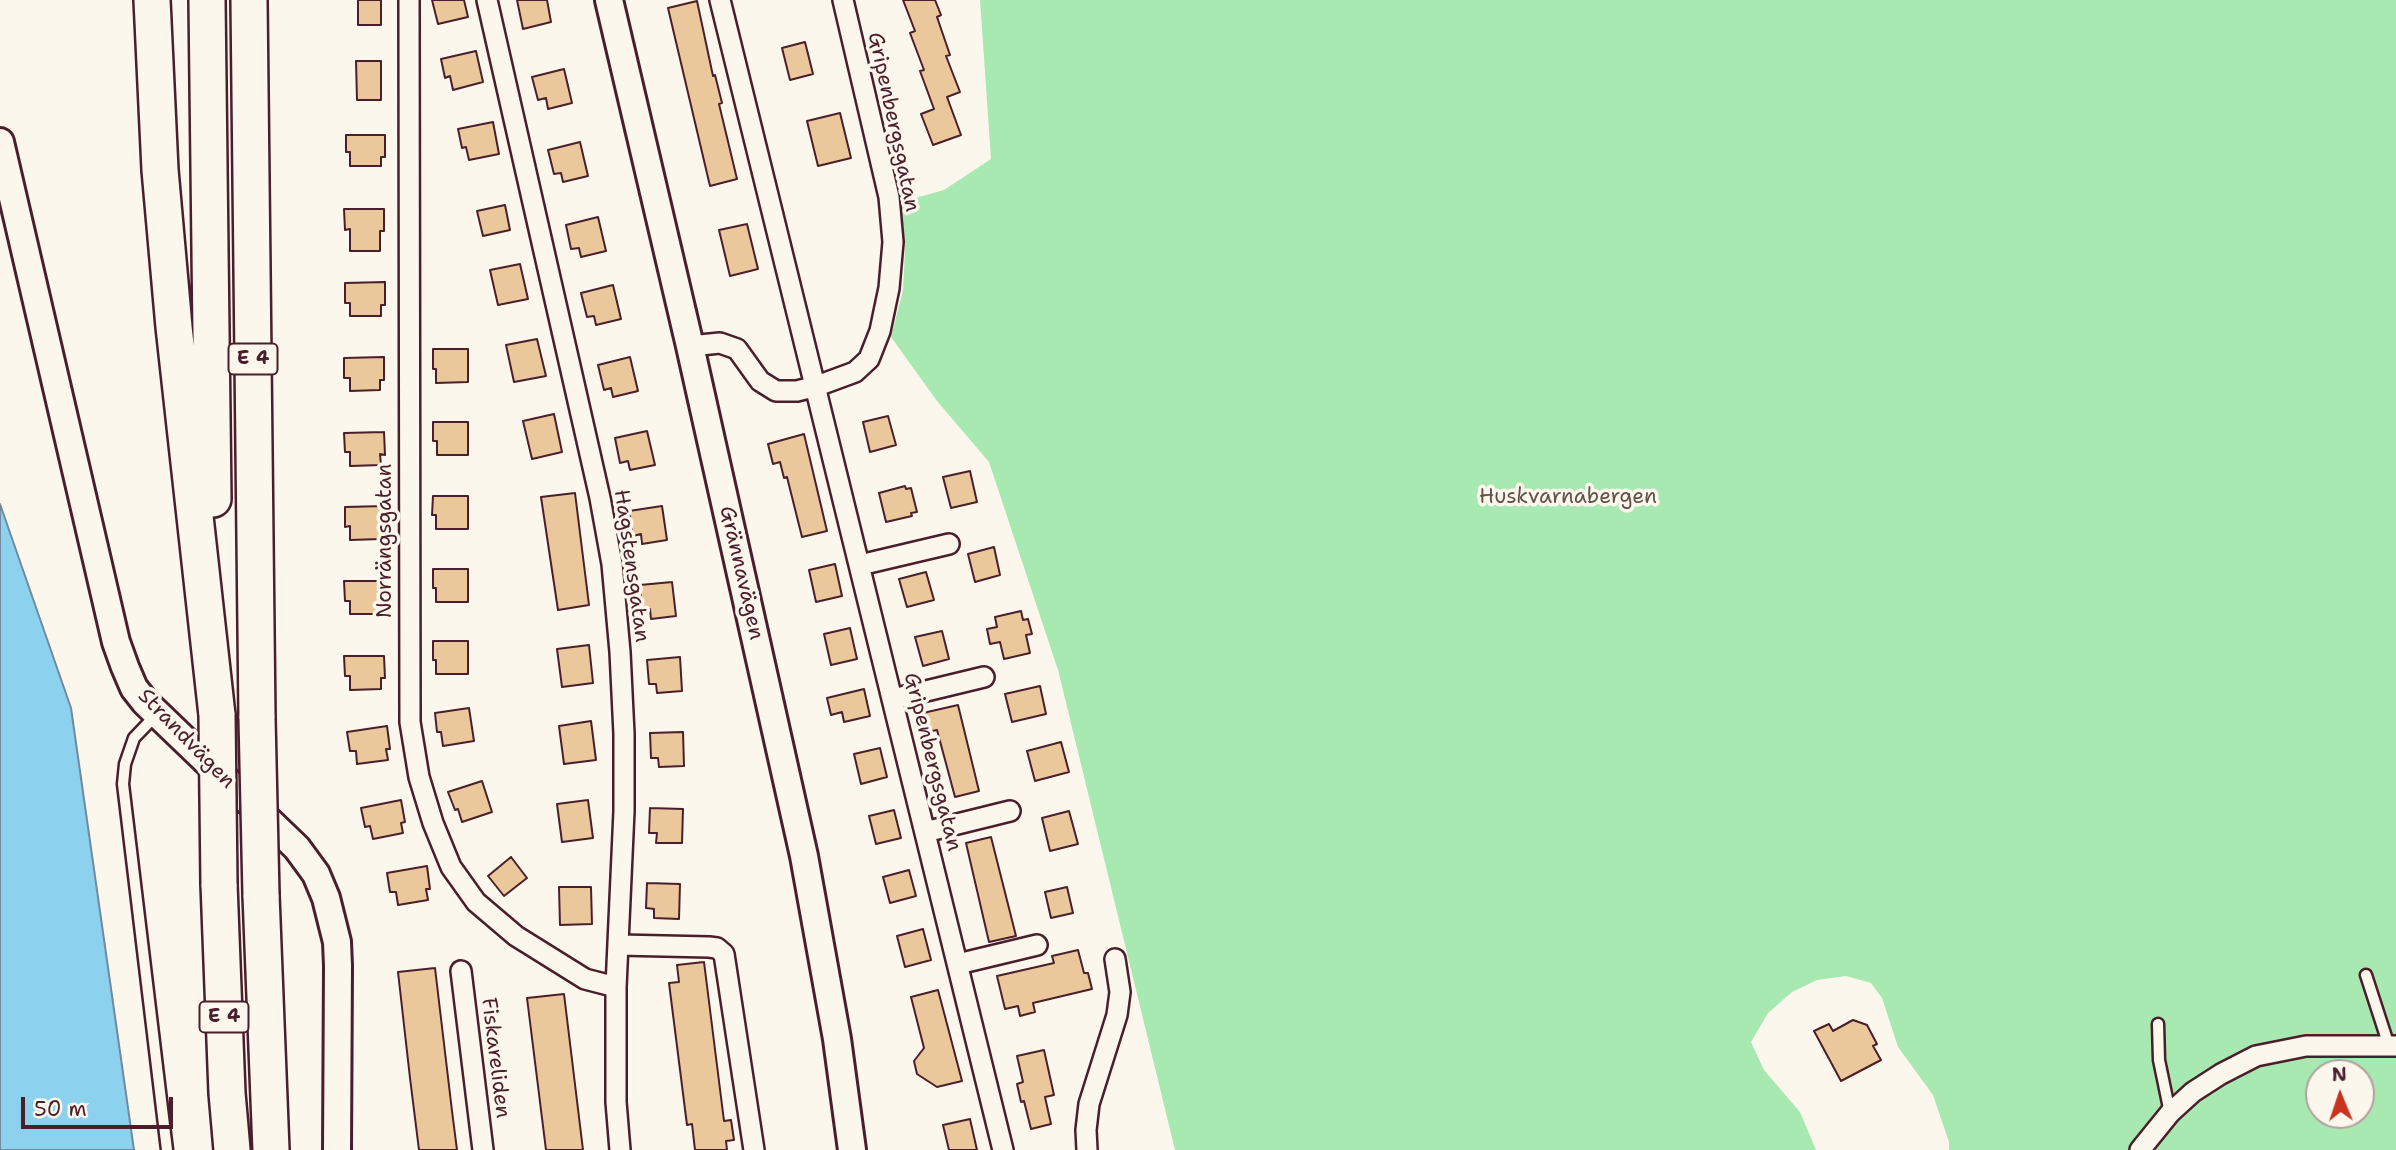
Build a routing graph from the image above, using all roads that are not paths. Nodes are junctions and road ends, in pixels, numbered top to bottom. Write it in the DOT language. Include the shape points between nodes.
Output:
graph roads {
  1 [pos="152,0"];
  2 [pos="207,0"];
  3 [pos="248,0"];
  4 [pos="271,0"];
  5 [pos="409,0"];
  6 [pos="487,0"];
  7 [pos="609,0"];
  8 [pos="720,0"];
  9 [pos="843,0"];
  10 [pos="0,142"];
  11 [pos="252,250"];
  12 [pos="690,346"];
  13 [pos="817,386"];
  14 [pos="949,544"];
  15 [pos="860,565"];
  16 [pos="984,677"];
  17 [pos="893,699"];
  18 [pos="157,713"];
  19 [pos="216,715"];
  20 [pos="1010,811"];
  21 [pos="925,832"];
  22 [pos="619,945"];
  23 [pos="1037,945"];
  24 [pos="1115,960"];
  25 [pos="958,964"];
  26 [pos="461,971"];
  27 [pos="2366,975"];
  28 [pos="616,987"];
  29 [pos="2158,1024"];
  30 [pos="2393,1046"];
  31 [pos="2169,1113"];
  32 [pos="167,1150"];
  33 [pos="232,1150"];
  34 [pos="271,1150"];
  35 [pos="337,1150"];
  36 [pos="484,1150"];
  37 [pos="620,1150"];
  38 [pos="754,1150"];
  39 [pos="852,1150"];
  40 [pos="1003,1150"];
  41 [pos="1087,1150"];
  42 [pos="2140,1150"];
  1 -- 19 [label="highway" via="163,209"];
  2 -- 19 [label="highway, E 4"];
  3 -- 11 [label="highway, E 4"];
  4 -- 11 [label="highway"];
  5 -- 28 [label="street, Norrängsgatan" via="410,722 419,777 451,867 476,902 516,936 585,979"];
  6 -- 22 [label="street, Hagstensgatan" via="612,564 624,734"];
  7 -- 12 [label="main road, Grännavägen"];
  8 -- 13 [label="street, Gripenbergsgatan"];
  9 -- 13 [label="street, Gripenbergsgatan" via="889,197 893,242 889,288 869,359 855,372"];
  10 -- 18 [label="main road, Strandvägen" via="116,642 134,688"];
  11 -- 34 [label="highway, E 4, bridge" via="257,718"];
  12 -- 13 [label="street, Gripenbergsgatan" via="720,343 737,349 760,381 776,391"];
  12 -- 39 [label="main road, Grännavägen" via="804,856"];
  13 -- 15 [label="street, Gripenbergsgatan"];
  14 -- 15 [label="street"];
  15 -- 17 [label="street, Gripenbergsgatan"];
  16 -- 17 [label="street"];
  17 -- 21 [label="street, Gripenbergsgatan"];
  18 -- 32 [label="lane" via="134,738 123,784"];
  18 -- 35 [label="main road, Strandvägen" via="297,848 326,898 337,942"];
  19 -- 33 [label="highway, E 4, bridge"];
  20 -- 21 [label="street"];
  21 -- 25 [label="street, Gripenbergsgatan"];
  22 -- 28 [label="street, Hagstensgatan"];
  22 -- 38 [label="street" via="709,947 724,954"];
  23 -- 25 [label="street"];
  24 -- 41 [label="street" via="1118,1015 1089,1104"];
  25 -- 40 [label="street, Gripenbergsgatan"];
  26 -- 36 [label="street, Fiskareliden"];
  27 -- 30 [label="lane"];
  28 -- 37 [label="street, Hagstensgatan"];
  29 -- 31 [label="lane"];
  30 -- 31 [label="street" via="2306,1046 2256,1056 2193,1092"];
  31 -- 42 [label="street"];
}
